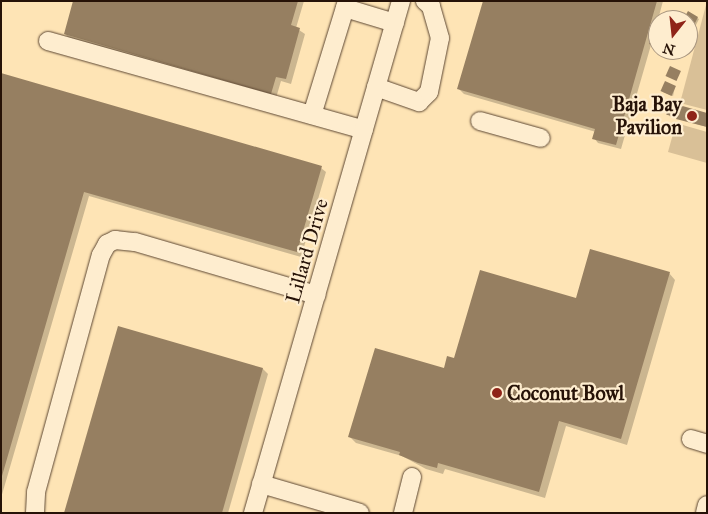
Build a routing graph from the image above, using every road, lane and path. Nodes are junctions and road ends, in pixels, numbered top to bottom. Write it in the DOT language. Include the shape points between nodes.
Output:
graph roads {
  1 [pos="401,1"];
  2 [pos="425,1"];
  3 [pos="346,5"];
  4 [pos="395,23"];
  5 [pos="48,41"];
  6 [pos="376,87"];
  7 [pos="312,115"];
  8 [pos="480,121"];
  9 [pos="364,130"];
  10 [pos="541,138"];
  11 [pos="316,295"];
  12 [pos="412,477"];
  13 [pos="261,484"];
  14 [pos="707,505"];
  15 [pos="327,508"];
  16 [pos="35,513"];
  17 [pos="253,513"];
  18 [pos="360,513"];
  19 [pos="403,513"];
  20 [pos="705,513"];
  1 -- 4 [label="street, Lillard Drive"];
  2 -- 6 [label="street" via="431,6 440,38 429,92 419,102"];
  3 -- 4 [label="street"];
  3 -- 7 [label="street"];
  4 -- 6 [label="street, Lillard Drive"];
  5 -- 7 [label="street"];
  6 -- 9 [label="street, Lillard Drive"];
  7 -- 9 [label="street"];
  8 -- 10 [label="street"];
  9 -- 11 [label="street, Lillard Drive"];
  11 -- 13 [label="street, Lillard Drive"];
  11 -- 16 [label="street" via="136,242 116,240 107,244 101,255 36,492"];
  12 -- 19 [label="street"];
  13 -- 15 [label="street"];
  13 -- 17 [label="street, Lillard Drive"];
  14 -- 20 [label="street"];
  15 -- 18 [label="street"];
}
